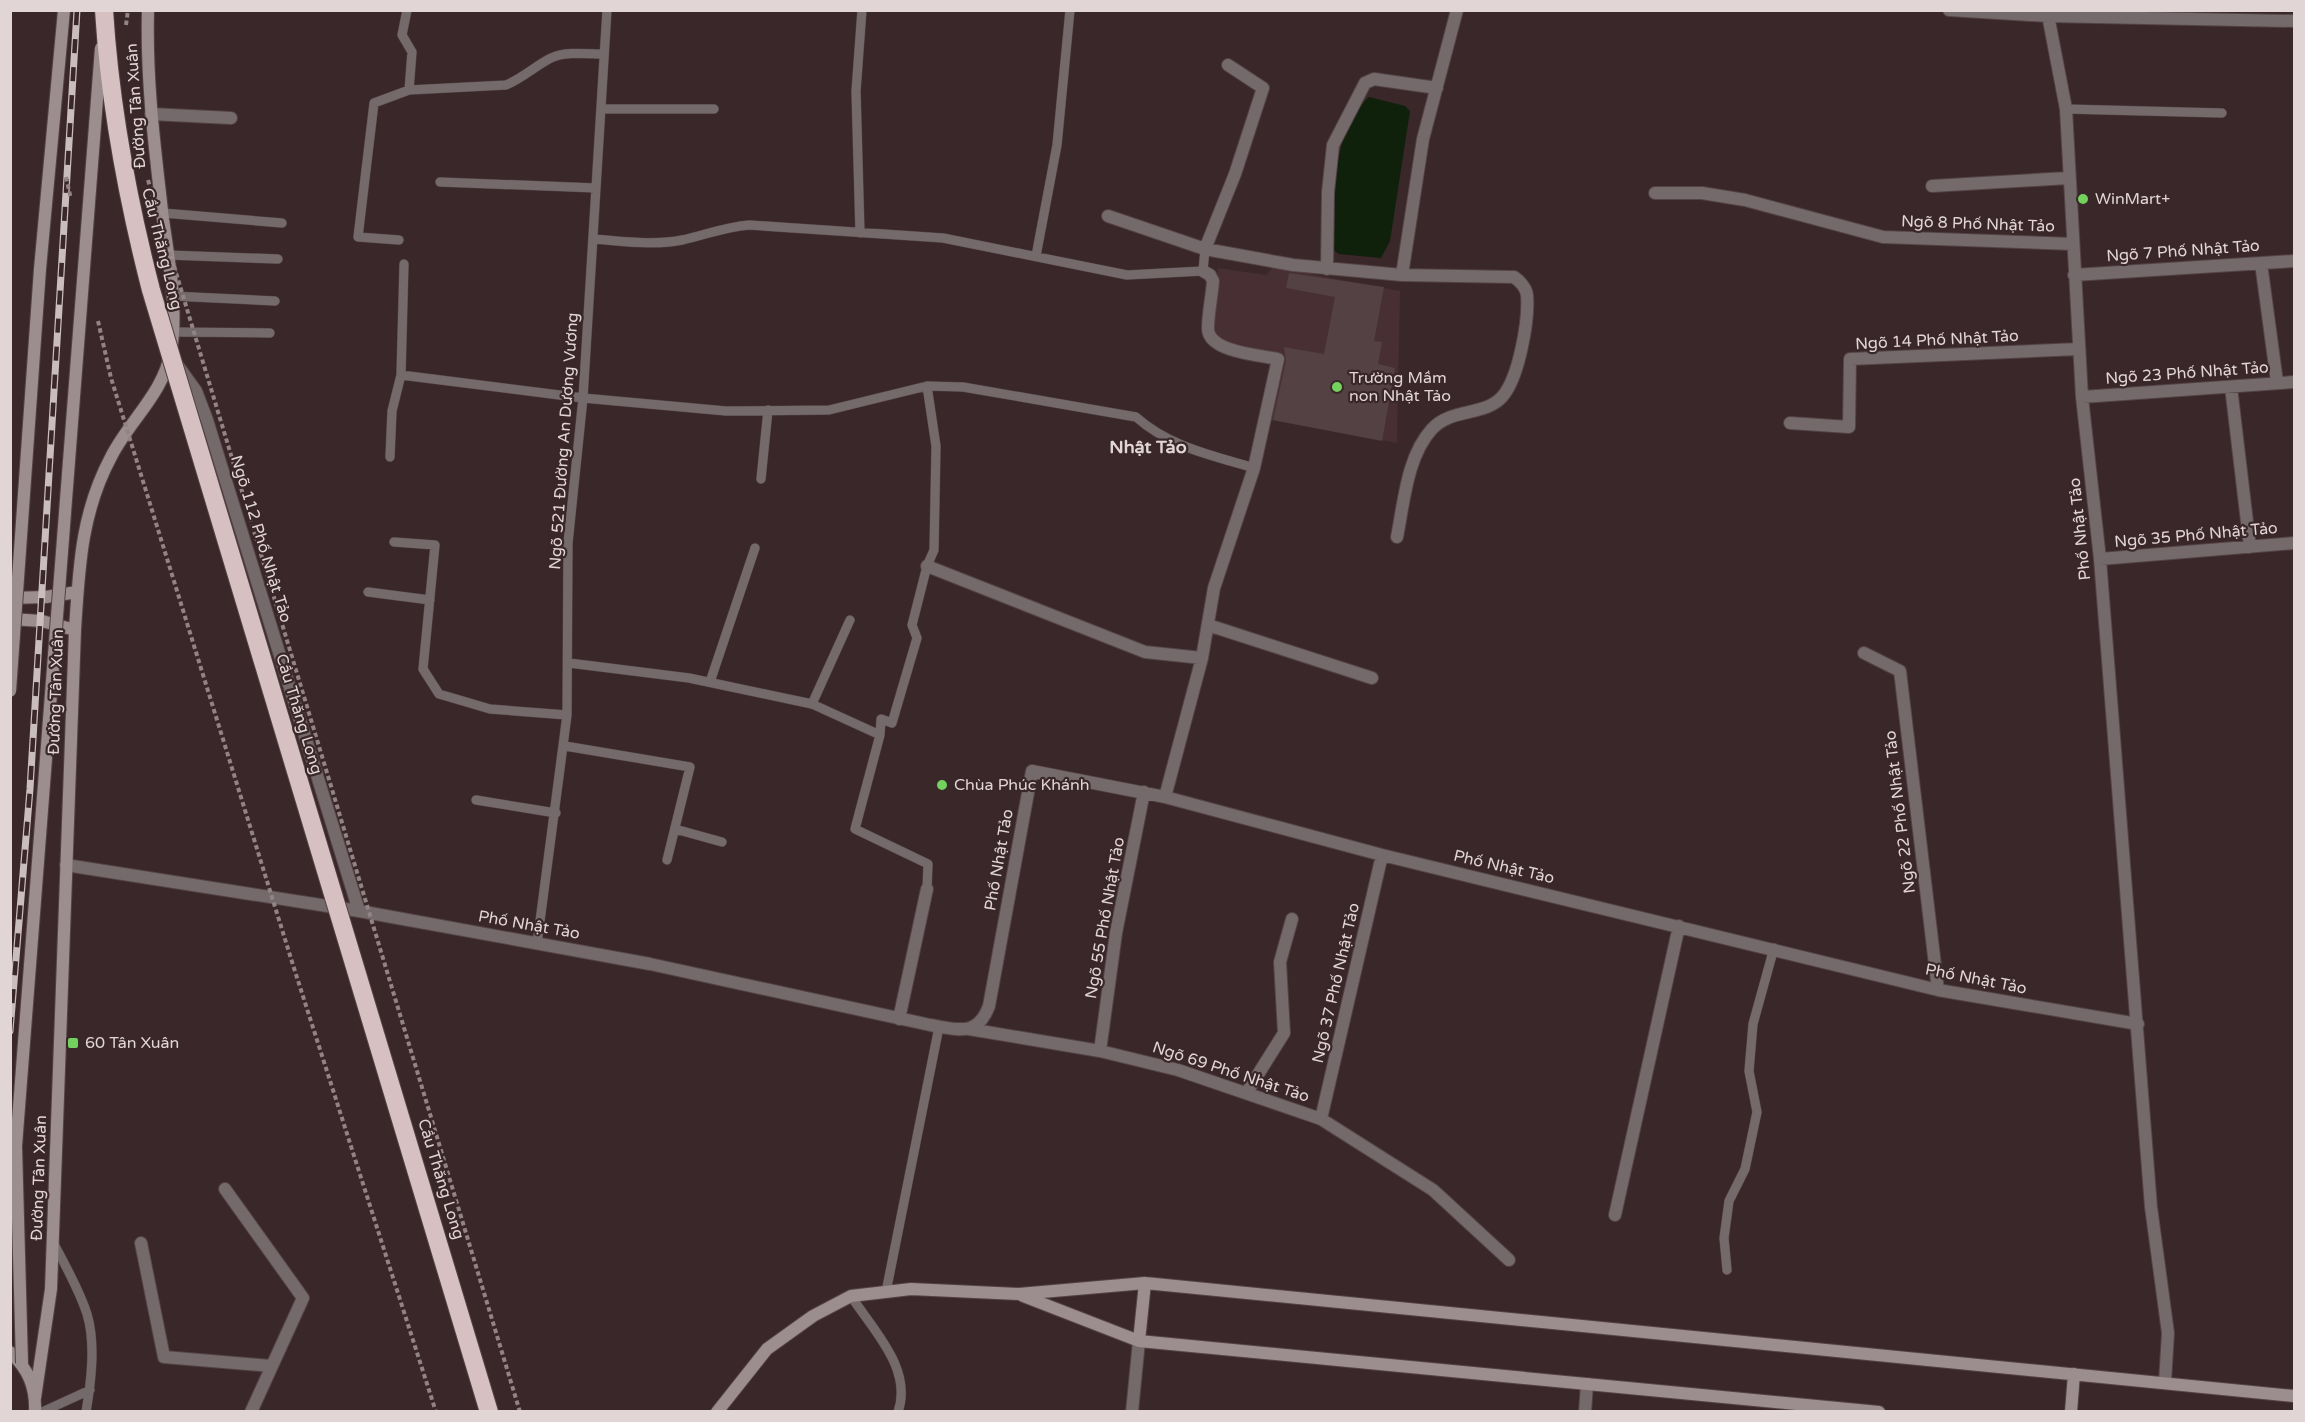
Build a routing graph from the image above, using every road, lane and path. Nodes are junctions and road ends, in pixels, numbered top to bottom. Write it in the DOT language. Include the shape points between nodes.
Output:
graph roads {
  1 [pos="63,10"];
  2 [pos="105,10"];
  3 [pos="128,10"];
  4 [pos="148,10"];
  5 [pos="407,10"];
  6 [pos="607,10"];
  7 [pos="862,10"];
  8 [pos="1070,10"];
  9 [pos="1457,10"];
  10 [pos="1949,10"];
  11 [pos="2047,13"];
  12 [pos="2295,21"];
  13 [pos="126,27"];
  14 [pos="604,54"];
  15 [pos="1228,64"];
  16 [pos="1437,88"];
  17 [pos="409,90"];
  18 [pos="601,109"];
  19 [pos="714,109"];
  20 [pos="2066,109"];
  21 [pos="2222,113"];
  22 [pos="151,114"];
  23 [pos="231,118"];
  24 [pos="66,175"];
  25 [pos="147,177"];
  26 [pos="2068,178"];
  27 [pos="440,182"];
  28 [pos="1932,186"];
  29 [pos="596,188"];
  30 [pos="1655,193"];
  31 [pos="73,208"];
  32 [pos="163,213"];
  33 [pos="1108,216"];
  34 [pos="282,223"];
  35 [pos="860,233"];
  36 [pos="593,239"];
  37 [pos="399,240"];
  38 [pos="2073,244"];
  39 [pos="1205,249"];
  40 [pos="168,255"];
  41 [pos="1036,256"];
  42 [pos="278,259"];
  43 [pos="2295,261"];
  44 [pos="2261,263"];
  45 [pos="404,264"];
  46 [pos="1327,269"];
  47 [pos="1203,271"];
  48 [pos="1402,275"];
  49 [pos="2074,275"];
  50 [pos="172,296"];
  51 [pos="275,301"];
  52 [pos="96,310"];
  53 [pos="173,332"];
  54 [pos="270,333"];
  55 [pos="2079,349"];
  56 [pos="170,355"];
  57 [pos="401,375"];
  58 [pos="2277,382"];
  59 [pos="2295,382"];
  60 [pos="927,386"];
  61 [pos="2231,387"];
  62 [pos="2082,397"];
  63 [pos="583,398"];
  64 [pos="768,410"];
  65 [pos="1790,423"];
  66 [pos="390,457"];
  67 [pos="1254,468"];
  68 [pos="761,479"];
  69 [pos="1397,537"];
  70 [pos="394,542"];
  71 [pos="2295,543"];
  72 [pos="2250,547"];
  73 [pos="755,548"];
  74 [pos="2100,559"];
  75 [pos="927,566"];
  76 [pos="77,592"];
  77 [pos="369,592"];
  78 [pos="10,598"];
  79 [pos="430,600"];
  80 [pos="10,619"];
  81 [pos="850,620"];
  82 [pos="1208,625"];
  83 [pos="75,630"];
  84 [pos="1864,653"];
  85 [pos="1202,658"];
  86 [pos="569,663"];
  87 [pos="1372,678"];
  88 [pos="710,682"];
  89 [pos="10,691"];
  90 [pos="812,704"];
  91 [pos="567,715"];
  92 [pos="880,735"];
  93 [pos="565,746"];
  94 [pos="1144,792"];
  95 [pos="1165,796"];
  96 [pos="476,800"];
  97 [pos="556,813"];
  98 [pos="675,829"];
  99 [pos="722,843"];
  100 [pos="1382,855"];
  101 [pos="667,860"];
  102 [pos="66,865"];
  103 [pos="927,890"];
  104 [pos="359,911"];
  105 [pos="1292,919"];
  106 [pos="1679,926"];
  107 [pos="537,944"];
  108 [pos="1774,948"];
  109 [pos="1938,990"];
  110 [pos="899,1019"];
  111 [pos="2138,1024"];
  112 [pos="939,1027"];
  113 [pos="969,1029"];
  114 [pos="1100,1051"];
  115 [pos="1247,1092"];
  116 [pos="1321,1119"];
  117 [pos="225,1189"];
  118 [pos="1615,1215"];
  119 [pos="53,1242"];
  120 [pos="141,1243"];
  121 [pos="1509,1260"];
  122 [pos="1727,1270"];
  123 [pos="1145,1283"];
  124 [pos="886,1292"];
  125 [pos="1019,1294"];
  126 [pos="851,1296"];
  127 [pos="1139,1341"];
  128 [pos="10,1352"];
  129 [pos="22,1363"];
  130 [pos="271,1365"];
  131 [pos="2074,1374"];
  132 [pos="2164,1382"];
  133 [pos="1587,1384"];
  134 [pos="90,1390"];
  135 [pos="2295,1395"];
  136 [pos="35,1398"];
  137 [pos="34,1412"];
  138 [pos="42,1412"];
  139 [pos="86,1412"];
  140 [pos="250,1412"];
  141 [pos="436,1412"];
  142 [pos="489,1412"];
  143 [pos="520,1412"];
  144 [pos="717,1412"];
  145 [pos="898,1412"];
  146 [pos="1132,1412"];
  147 [pos="1585,1412"];
  148 [pos="1879,1412"];
  149 [pos="2071,1412"];
  1 -- 89 [label="main road, bridge"];
  2 -- 129 [label="main road, Cầu Thăng Long, bridge" via="16,1146"];
  2 -- 142 [label="highway, Cầu Thăng Long, bridge" via="114,122 151,290"];
  3 -- 13 [label="path, bridge"];
  4 -- 22 [label="main road, Đường Tân Xuân"];
  5 -- 17 [label="lane" via="402,35 412,52"];
  6 -- 14 [label="lane, Ngõ 521 Đường An Dương Vương"];
  7 -- 35 [label="lane" via="856,91"];
  8 -- 41 [label="lane" via="1057,145"];
  9 -- 16 [label="street"];
  10 -- 11 [label="street"];
  11 -- 12 [label="street"];
  11 -- 20 [label="street, Phố Nhật Tảo"];
  14 -- 17 [label="lane" via="552,57 520,80 506,85"];
  14 -- 18 [label="lane, Ngõ 521 Đường An Dương Vương"];
  15 -- 39 [label="street" via="1263,88"];
  16 -- 46 [label="street" via="1374,80 1365,83 1334,145 1328,192"];
  16 -- 48 [label="street" via="1423,139"];
  17 -- 37 [label="lane" via="374,103 358,237"];
  18 -- 19 [label="lane"];
  18 -- 29 [label="lane, Ngõ 521 Đường An Dương Vương"];
  20 -- 21 [label="lane"];
  20 -- 26 [label="street, Phố Nhật Tảo"];
  22 -- 23 [label="street"];
  22 -- 32 [label="main road, Đường Tân Xuân"];
  24 -- 31 [label="path, bridge"];
  25 -- 143 [label="path, bridge"];
  26 -- 28 [label="street"];
  26 -- 38 [label="street, Phố Nhật Tảo"];
  27 -- 29 [label="lane"];
  29 -- 36 [label="lane, Ngõ 521 Đường An Dương Vương"];
  30 -- 38 [label="street, Ngõ 8 Phố Nhật Tảo" via="1702,193 1745,200 1883,237"];
  32 -- 34 [label="lane"];
  32 -- 40 [label="main road, Đường Tân Xuân"];
  33 -- 39 [label="street"];
  35 -- 36 [label="lane" via="749,225 725,226 664,243"];
  35 -- 41 [label="lane" via="943,238"];
  36 -- 63 [label="lane, Ngõ 521 Đường An Dương Vương"];
  38 -- 49 [label="street, Phố Nhật Tảo"];
  39 -- 46 [label="street"];
  39 -- 47 [label="lane"];
  40 -- 42 [label="lane"];
  40 -- 50 [label="main road, Đường Tân Xuân"];
  41 -- 47 [label="lane" via="1127,275"];
  43 -- 44 [label="street, Ngõ 7 Phố Nhật Tảo"];
  44 -- 49 [label="street, Ngõ 7 Phố Nhật Tảo"];
  44 -- 58 [label="street"];
  45 -- 57 [label="lane"];
  46 -- 48 [label="street"];
  47 -- 67 [label="street" via="1213,281 1208,330 1211,340 1219,346 1278,359"];
  48 -- 69 [label="street" via="1514,277 1527,294 1513,380 1502,398 1446,418 1432,429 1415,459"];
  49 -- 55 [label="street, Phố Nhật Tảo"];
  50 -- 51 [label="lane"];
  50 -- 53 [label="main road, Đường Tân Xuân"];
  52 -- 141 [label="path, bridge" via="114,389"];
  53 -- 54 [label="lane"];
  53 -- 56 [label="main road, Đường Tân Xuân"];
  55 -- 62 [label="street, Phố Nhật Tảo"];
  55 -- 65 [label="street, Ngõ 14 Phố Nhật Tảo" via="1850,359 1849,427"];
  56 -- 76 [label="main road, Đường Tân Xuân" via="160,385 112,454 96,485 84,525"];
  56 -- 104 [label="street, Ngõ 112 Phố Nhật Tảo" via="196,391 207,420"];
  57 -- 63 [label="lane"];
  57 -- 66 [label="lane" via="392,411"];
  58 -- 59 [label="street, Ngõ 23 Phố Nhật Tảo"];
  58 -- 61 [label="street, Ngõ 23 Phố Nhật Tảo"];
  60 -- 64 [label="lane" via="829,410"];
  60 -- 67 [label="lane" via="963,387 1136,417 1175,444"];
  60 -- 75 [label="lane" via="936,446 934,550"];
  61 -- 62 [label="street, Ngõ 23 Phố Nhật Tảo"];
  61 -- 72 [label="street"];
  62 -- 74 [label="street, Phố Nhật Tảo"];
  63 -- 64 [label="lane" via="726,411"];
  63 -- 86 [label="lane, Ngõ 521 Đường An Dương Vương" via="568,543"];
  64 -- 68 [label="lane"];
  67 -- 82 [label="street" via="1214,588"];
  70 -- 79 [label="lane" via="435,545"];
  71 -- 72 [label="street, Ngõ 35 Phố Nhật Tảo"];
  72 -- 74 [label="street, Ngõ 35 Phố Nhật Tảo"];
  73 -- 88 [label="lane"];
  74 -- 111 [label="street, Phố Nhật Tảo"];
  75 -- 85 [label="street" via="1145,652"];
  75 -- 92 [label="lane" via="912,625 917,638 892,723 881,719"];
  76 -- 78 [label="main road"];
  76 -- 83 [label="main road, Đường Tân Xuân"];
  77 -- 79 [label="lane"];
  79 -- 91 [label="lane" via="423,669 439,694 490,709"];
  80 -- 83 [label="main road" via="42,621"];
  81 -- 90 [label="lane"];
  82 -- 85 [label="street"];
  82 -- 87 [label="street"];
  83 -- 102 [label="main road, Đường Tân Xuân"];
  84 -- 109 [label="street, Ngõ 22 Phố Nhật Tảo" via="1900,671"];
  85 -- 95 [label="street"];
  86 -- 88 [label="lane"];
  86 -- 91 [label="lane, Ngõ 521 Đường An Dương Vương"];
  88 -- 90 [label="lane"];
  90 -- 92 [label="lane"];
  91 -- 93 [label="lane, Ngõ 521 Đường An Dương Vương"];
  92 -- 103 [label="lane" via="855,829 928,864"];
  93 -- 97 [label="lane, Ngõ 521 Đường An Dương Vương"];
  93 -- 98 [label="lane" via="690,767"];
  94 -- 95 [label="street, Phố Nhật Tảo"];
  94 -- 113 [label="street, Phố Nhật Tảo" via="1032,771 989,1006 979,1024"];
  94 -- 114 [label="street, Ngõ 55 Phố Nhật Tảo" via="1116,933"];
  95 -- 100 [label="street, Phố Nhật Tảo"];
  96 -- 97 [label="lane"];
  97 -- 107 [label="lane, Ngõ 521 Đường An Dương Vương"];
  98 -- 99 [label="lane"];
  98 -- 101 [label="lane"];
  100 -- 106 [label="street, Phố Nhật Tảo"];
  100 -- 116 [label="street, Ngõ 37 Phố Nhật Tảo"];
  102 -- 104 [label="street, Phố Nhật Tảo"];
  102 -- 119 [label="main road, Đường Tân Xuân"];
  103 -- 110 [label="street"];
  104 -- 107 [label="street, Phố Nhật Tảo"];
  105 -- 115 [label="street" via="1280,962 1284,1033"];
  106 -- 108 [label="street, Phố Nhật Tảo"];
  106 -- 118 [label="street"];
  107 -- 110 [label="street, Phố Nhật Tảo" via="678,969"];
  108 -- 109 [label="street, Phố Nhật Tảo"];
  108 -- 122 [label="lane" via="1753,1024 1749,1071 1757,1112 1746,1169 1729,1201 1724,1238"];
  109 -- 111 [label="street, Phố Nhật Tảo"];
  110 -- 112 [label="street, Phố Nhật Tảo"];
  111 -- 132 [label="street" via="2151,1207 2168,1333"];
  112 -- 113 [label="street, Phố Nhật Tảo"];
  112 -- 124 [label="lane"];
  113 -- 114 [label="street, Ngõ 69 Phố Nhật Tảo"];
  114 -- 115 [label="street, Ngõ 69 Phố Nhật Tảo"];
  115 -- 116 [label="street, Ngõ 69 Phố Nhật Tảo"];
  116 -- 121 [label="street, Ngõ 69 Phố Nhật Tảo" via="1433,1190"];
  117 -- 130 [label="street" via="303,1298"];
  119 -- 134 [label="lane" via="87,1316"];
  119 -- 136 [label="main road, Đường Tân Xuân" via="46,1336"];
  120 -- 130 [label="street" via="164,1357"];
  123 -- 125 [label="main road"];
  123 -- 127 [label="main road"];
  123 -- 131 [label="main road"];
  124 -- 125 [label="main road" via="911,1289"];
  124 -- 126 [label="main road"];
  125 -- 127 [label="main road"];
  126 -- 144 [label="main road" via="813,1316 767,1349"];
  126 -- 145 [label="lane" via="897,1364 903,1397"];
  127 -- 133 [label="main road"];
  127 -- 146 [label="street"];
  128 -- 129 [label="main road"];
  129 -- 136 [label="main road"];
  130 -- 140 [label="street"];
  131 -- 132 [label="main road"];
  131 -- 149 [label="main road"];
  132 -- 135 [label="main road"];
  133 -- 147 [label="street"];
  133 -- 148 [label="main road"];
  134 -- 138 [label="lane"];
  134 -- 139 [label="lane"];
  136 -- 137 [label="main road, Đường Tân Xuân"];
}
